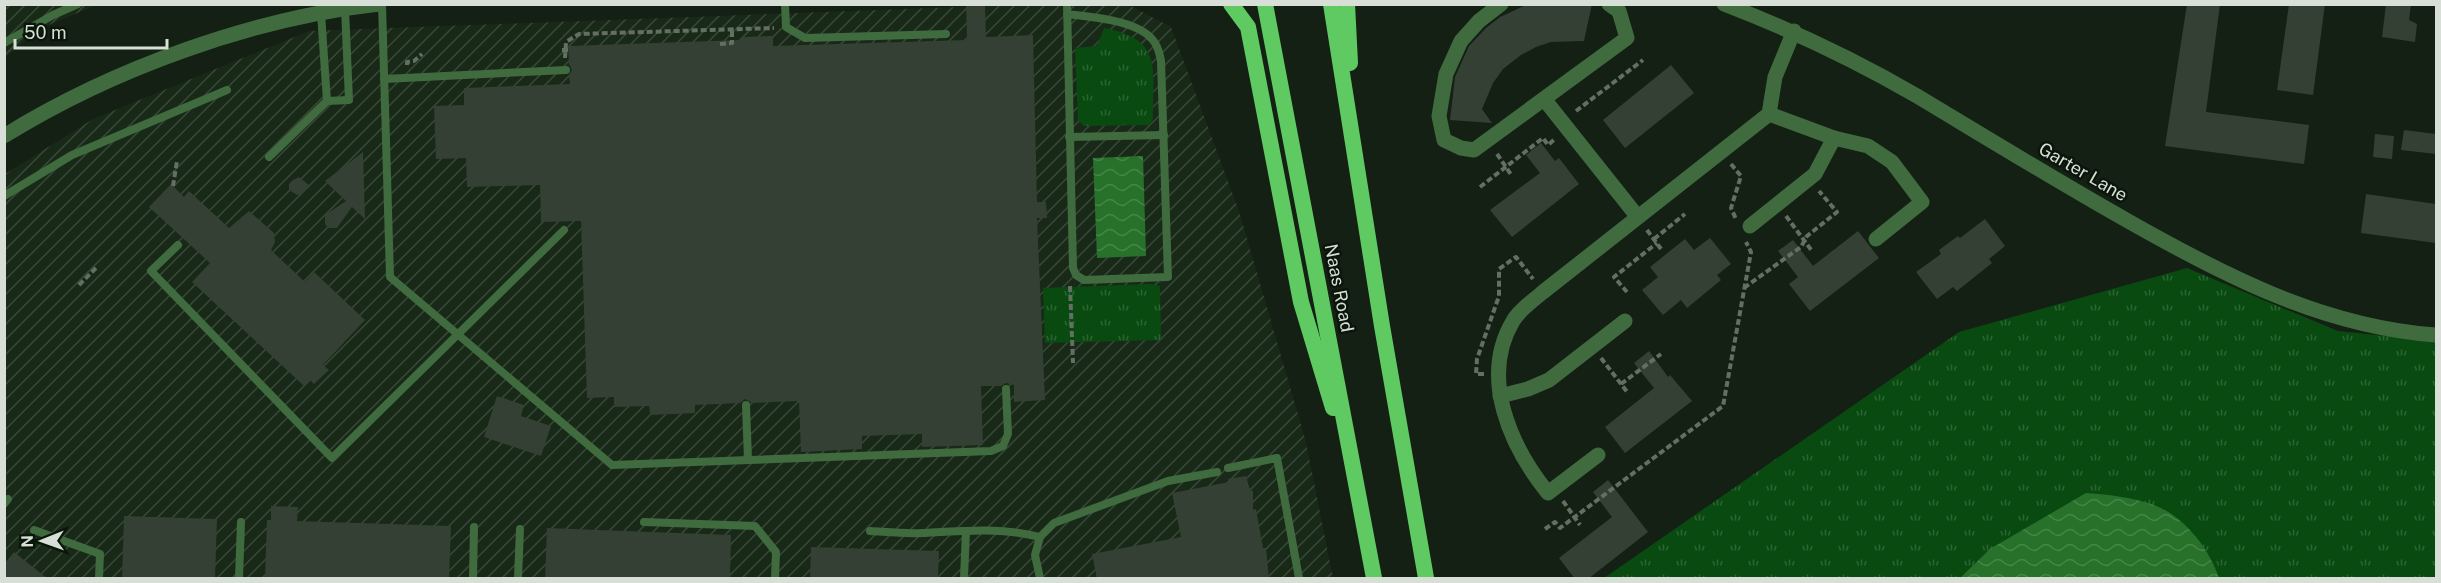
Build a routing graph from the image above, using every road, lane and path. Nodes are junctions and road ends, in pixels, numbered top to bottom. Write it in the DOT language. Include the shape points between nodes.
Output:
graph roads {
  1 [pos="78,4"];
  2 [pos="380,4"];
  3 [pos="785,4"];
  4 [pos="1232,4"];
  5 [pos="1265,4"];
  6 [pos="1330,4"];
  7 [pos="1347,4"];
  8 [pos="1501,4"];
  9 [pos="1609,4"];
  10 [pos="1724,4"];
  11 [pos="345,9"];
  12 [pos="1067,9"];
  13 [pos="321,13"];
  14 [pos="786,27"];
  15 [pos="732,29"];
  16 [pos="1794,31"];
  17 [pos="946,34"];
  18 [pos="4,43"];
  19 [pos="720,44"];
  20 [pos="566,70"];
  21 [pos="384,79"];
  22 [pos="227,90"];
  23 [pos="1544,99"];
  24 [pos="327,101"];
  25 [pos="1769,114"];
  26 [pos="1164,135"];
  27 [pos="4,136"];
  28 [pos="1069,137"];
  29 [pos="1834,138"];
  30 [pos="1488,141"];
  31 [pos="1721,151"];
  32 [pos="269,157"];
  33 [pos="177,161"];
  34 [pos="1512,176"];
  35 [pos="1359,179"];
  36 [pos="1809,179"];
  37 [pos="173,186"];
  38 [pos="4,196"];
  39 [pos="1778,204"];
  40 [pos="1685,214"];
  41 [pos="1637,216"];
  42 [pos="564,231"];
  43 [pos="1746,232"];
  44 [pos="1654,239"];
  45 [pos="1876,239"];
  46 [pos="1804,241"];
  47 [pos="1657,243"];
  48 [pos="177,245"];
  49 [pos="1812,252"];
  50 [pos="96,268"];
  51 [pos="1076,275"];
  52 [pos="79,285"];
  53 [pos="1744,288"];
  54 [pos="1627,292"];
  55 [pos="1625,321"];
  56 [pos="458,335"];
  57 [pos="2436,335"];
  58 [pos="1592,346"];
  59 [pos="1661,354"];
  60 [pos="1072,363"];
  61 [pos="1621,384"];
  62 [pos="1006,389"];
  63 [pos="1628,393"];
  64 [pos="1500,396"];
  65 [pos="746,405"];
  66 [pos="1598,455"];
  67 [pos="748,460"];
  68 [pos="1228,468"];
  69 [pos="1217,472"];
  70 [pos="1554,488"];
  71 [pos="1358,490"];
  72 [pos="1575,517"];
  73 [pos="241,522"];
  74 [pos="644,522"];
  75 [pos="1580,525"];
  76 [pos="474,527"];
  77 [pos="520,529"];
  78 [pos="1545,529"];
  79 [pos="34,531"];
  80 [pos="870,531"];
  81 [pos="966,531"];
  82 [pos="1040,537"];
  83 [pos="99,579"];
  84 [pos="239,579"];
  85 [pos="473,579"];
  86 [pos="518,579"];
  87 [pos="776,579"];
  88 [pos="964,579"];
  89 [pos="1040,579"];
  90 [pos="1299,579"];
  91 [pos="1374,579"];
  92 [pos="1426,579"];
  1 -- 18 [label="lane"];
  2 -- 11 [label="street"];
  2 -- 21 [label="lane"];
  3 -- 14 [label="lane"];
  4 -- 71 [label="highway" via="1248,27 1301,302"];
  5 -- 71 [label="highway, Naas Road"];
  6 -- 35 [label="highway, Naas Road"];
  7 -- 35 [label="highway"];
  8 -- 30 [label="street" via="1461,41 1446,75 1439,116 1444,141 1474,150"];
  9 -- 23 [label="street" via="1619,11 1628,38"];
  10 -- 16 [label="street, Garter Lane"];
  11 -- 13 [label="street"];
  11 -- 24 [label="lane" via="349,100"];
  12 -- 26 [label="lane" via="1117,21 1148,35 1155,43 1161,61"];
  12 -- 28 [label="lane"];
  13 -- 24 [label="lane"];
  13 -- 27 [label="street" via="255,28 142,66"];
  14 -- 15 [label="path"];
  14 -- 17 [label="lane" via="805,38"];
  15 -- 19 [label="path" via="732,43"];
  15 -- 20 [label="path" via="579,34 566,42"];
  16 -- 25 [label="street" via="1775,77"];
  16 -- 57 [label="street, Garter Lane" via="1914,95 2186,254 2252,287 2310,310 2363,324"];
  20 -- 21 [label="lane"];
  21 -- 56 [label="lane" via="390,276"];
  22 -- 38 [label="lane" via="72,155"];
  23 -- 30 [label="street"];
  23 -- 41 [label="street"];
  24 -- 32 [label="lane"];
  25 -- 29 [label="street"];
  25 -- 31 [label="street"];
  26 -- 28 [label="lane"];
  26 -- 51 [label="lane" via="1168,277 1084,280"];
  28 -- 51 [label="lane"];
  29 -- 36 [label="street"];
  29 -- 45 [label="street" via="1868,146 1892,162 1922,202"];
  30 -- 34 [label="path"];
  31 -- 41 [label="street"];
  31 -- 43 [label="path" via="1741,176 1731,208"];
  33 -- 37 [label="path"];
  35 -- 92 [label="highway, Naas Road"];
  36 -- 39 [label="street"];
  36 -- 46 [label="path" via="1837,212"];
  39 -- 43 [label="street"];
  39 -- 46 [label="path"];
  40 -- 44 [label="path"];
  41 -- 64 [label="street" via="1513,320 1501,353"];
  42 -- 56 [label="lane"];
  43 -- 53 [label="path" via="1751,252"];
  46 -- 49 [label="path"];
  46 -- 53 [label="path" via="1801,248"];
  47 -- 54 [label="path" via="1614,277"];
  48 -- 56 [label="lane" via="151,271 332,458"];
  50 -- 52 [label="path"];
  51 -- 60 [label="path" via="1069,287"];
  53 -- 72 [label="path" via="1723,406"];
  55 -- 58 [label="street"];
  56 -- 67 [label="lane" via="612,465"];
  58 -- 61 [label="path"];
  58 -- 64 [label="street" via="1549,380"];
  59 -- 61 [label="path"];
  61 -- 63 [label="path"];
  62 -- 67 [label="lane" via="1008,434 1003,446 991,452"];
  64 -- 70 [label="street" via="1513,438 1530,471 1548,493"];
  65 -- 67 [label="lane"];
  66 -- 70 [label="street"];
  68 -- 90 [label="lane" via="1277,458"];
  69 -- 82 [label="lane" via="1156,485 1054,523"];
  70 -- 72 [label="path"];
  71 -- 91 [label="highway, Naas Road"];
  72 -- 75 [label="path"];
  72 -- 78 [label="path" via="1560,528 1555,522"];
  73 -- 84 [label="lane"];
  74 -- 87 [label="lane" via="755,526 776,552"];
  76 -- 85 [label="lane"];
  77 -- 86 [label="lane"];
  79 -- 83 [label="lane" via="100,554"];
  80 -- 81 [label="lane"];
  81 -- 82 [label="lane"];
  81 -- 88 [label="lane"];
  82 -- 89 [label="lane" via="1035,555"];
}
